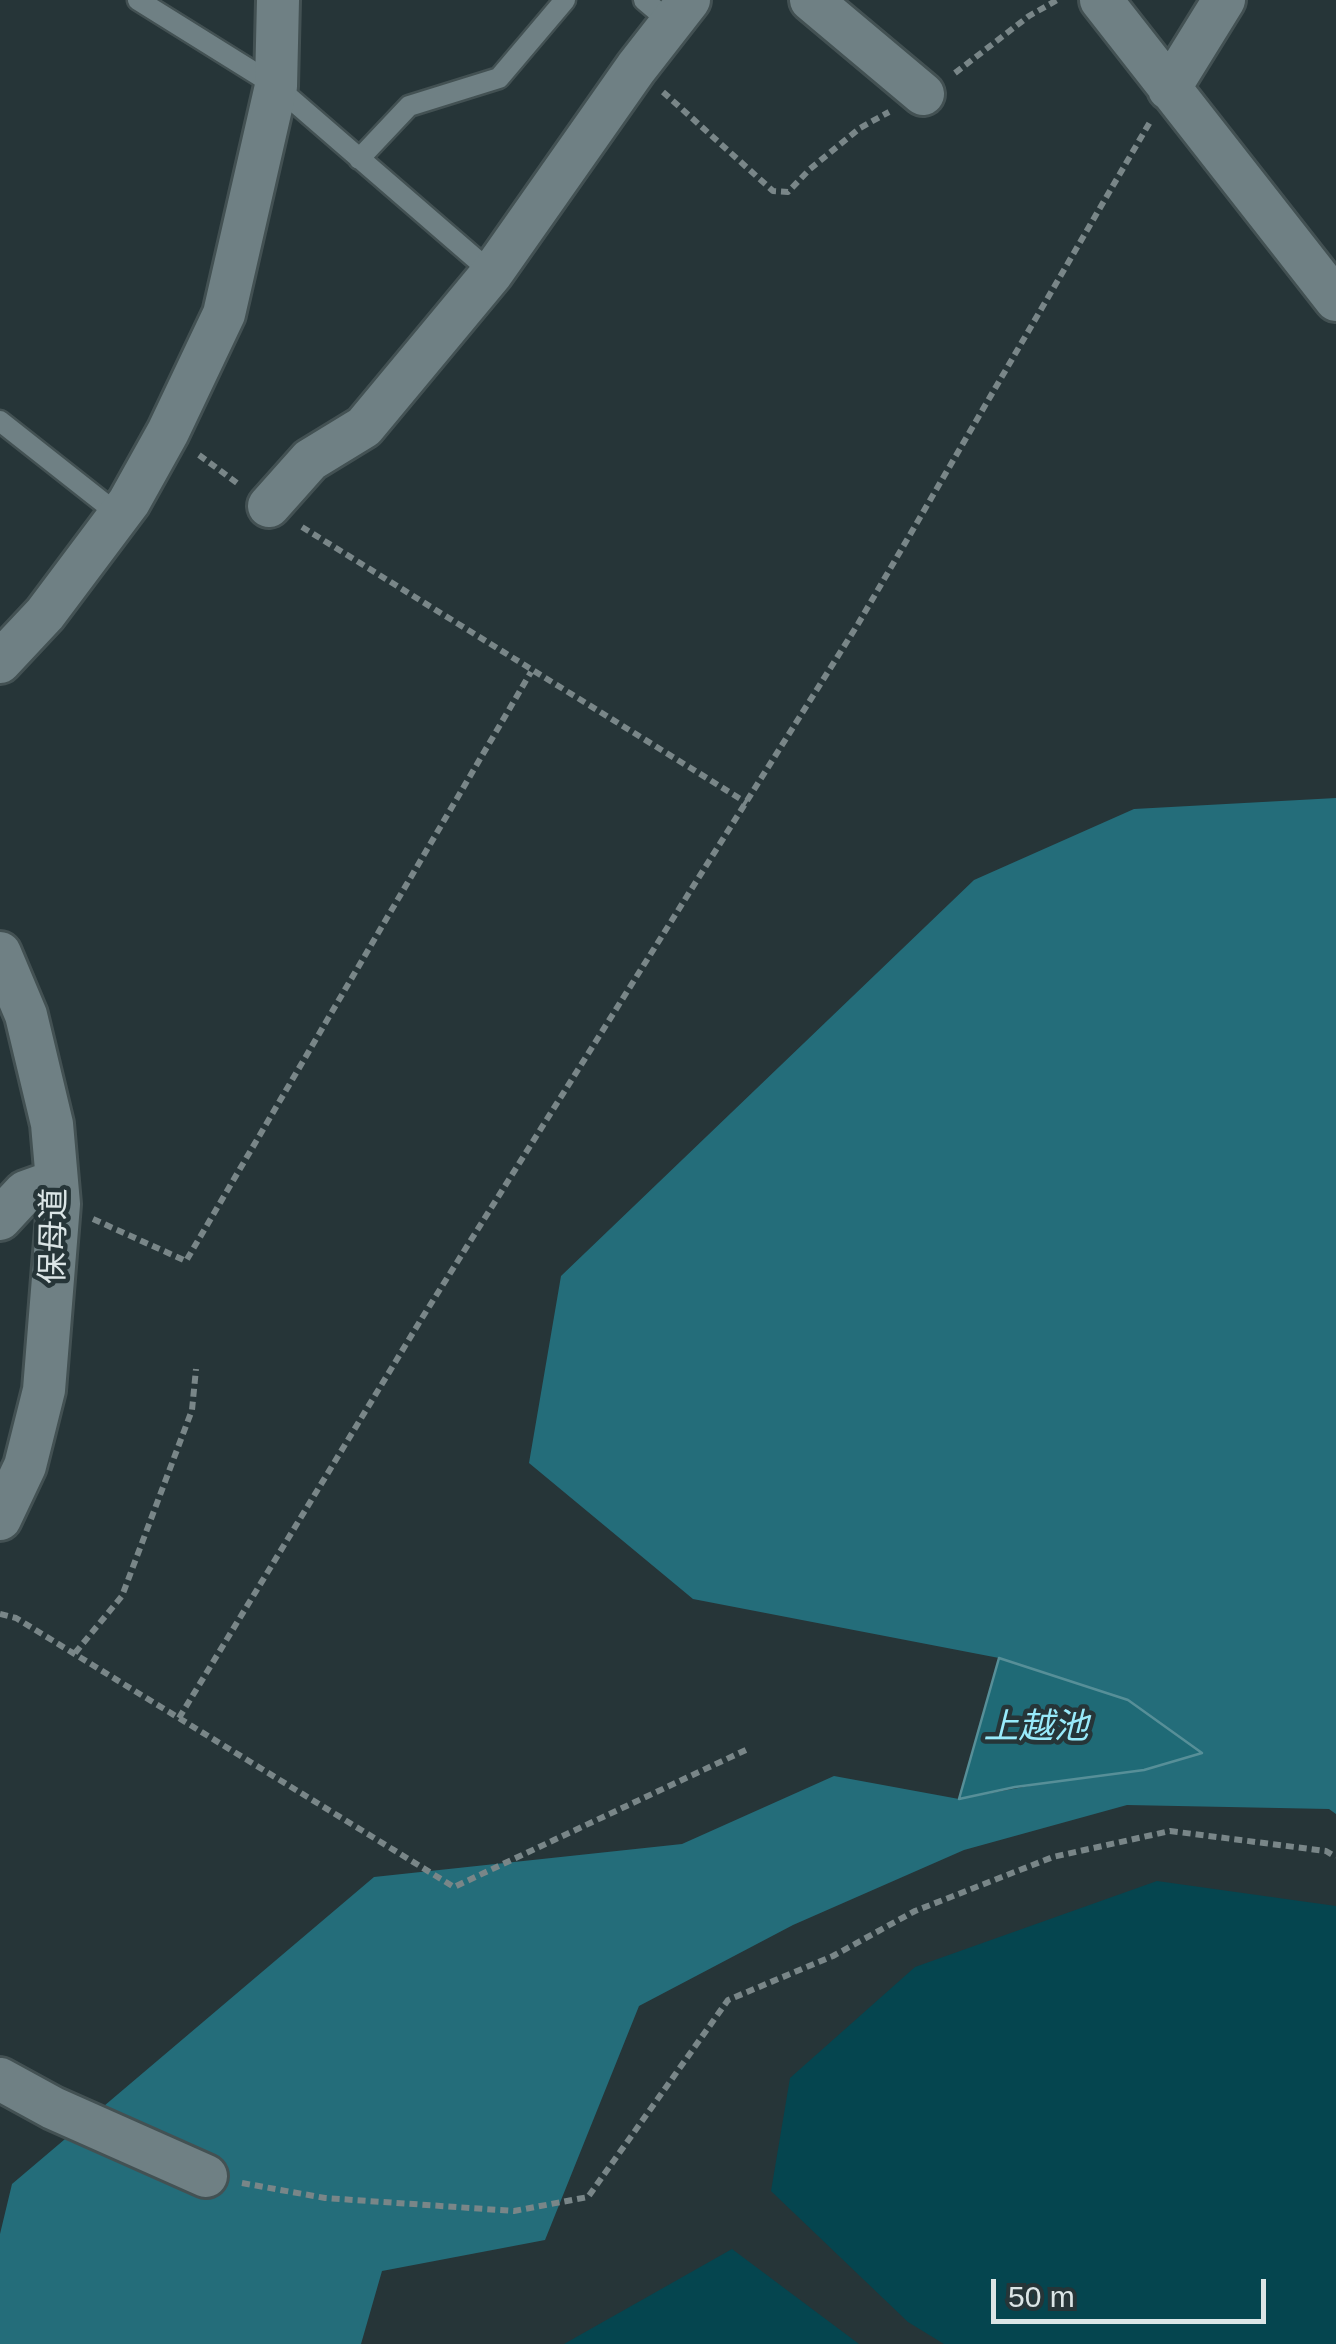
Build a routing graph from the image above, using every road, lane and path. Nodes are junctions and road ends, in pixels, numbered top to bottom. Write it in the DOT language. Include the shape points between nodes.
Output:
graph roads {
  1 [pos="138,0"];
  2 [pos="278,0"];
  3 [pos="566,0"];
  4 [pos="811,0"];
  5 [pos="1057,0"];
  6 [pos="1101,0"];
  7 [pos="1224,0"];
  8 [pos="668,7"];
  9 [pos="636,68"];
  10 [pos="276,86"];
  11 [pos="1169,88"];
  12 [pos="923,94"];
  13 [pos="359,160"];
  14 [pos="492,273"];
  15 [pos="1336,300"];
  16 [pos="0,421"];
  17 [pos="168,432"];
  18 [pos="269,506"];
  19 [pos="120,515"];
  20 [pos="0,662"];
  21 [pos="531,672"];
  22 [pos="746,803"];
  23 [pos="0,953"];
  24 [pos="58,1194"];
  25 [pos="0,1219"];
  26 [pos="196,1368"];
  27 [pos="0,1518"];
  28 [pos="0,1614"];
  29 [pos="74,1653"];
  30 [pos="179,1718"];
  31 [pos="750,1748"];
  32 [pos="1336,1857"];
  33 [pos="0,2079"];
  34 [pos="206,2176"];
  1 -- 10 [label="lane"];
  2 -- 10 [label="street"];
  3 -- 13 [label="lane" via="500,78 409,106"];
  4 -- 12 [label="street"];
  5 -- 12 [label="path"];
  6 -- 11 [label="street"];
  7 -- 11 [label="street"];
  8 -- 9 [label="street"];
  9 -- 12 [label="path" via="772,191 788,192 860,128"];
  9 -- 14 [label="street"];
  10 -- 13 [label="lane"];
  10 -- 17 [label="street" via="224,314"];
  11 -- 15 [label="street"];
  11 -- 22 [label="path" via="858,624"];
  13 -- 14 [label="lane"];
  14 -- 18 [label="street" via="364,427 310,460"];
  16 -- 19 [label="lane"];
  17 -- 18 [label="path"];
  17 -- 19 [label="street"];
  18 -- 21 [label="path"];
  19 -- 20 [label="street"];
  21 -- 22 [label="path"];
  21 -- 24 [label="path" via="186,1260"];
  22 -- 30 [label="path"];
  23 -- 24 [label="street, 保母道" via="26,1016 52,1124"];
  24 -- 25 [label="street" via="50,1182 25,1192"];
  24 -- 27 [label="street, 保母道" via="44,1390 25,1466"];
  26 -- 29 [label="path" via="192,1410 122,1596"];
  28 -- 29 [label="path"];
  29 -- 30 [label="path"];
  30 -- 31 [label="path" via="454,1887"];
  32 -- 34 [label="path" via="1170,1831 1053,1858 915,1911 833,1956 728,2000 588,2198 514,2211 325,2198"];
  33 -- 34 [label="street"];
}
